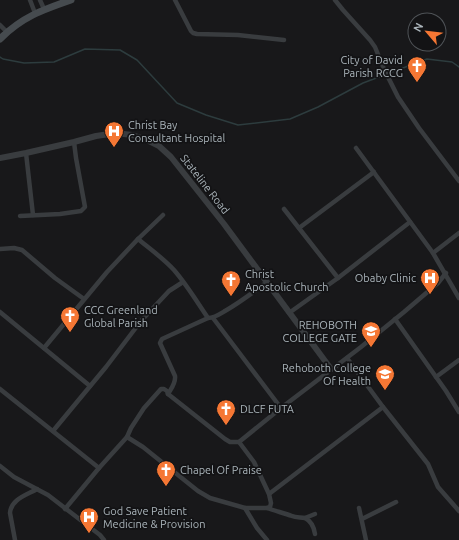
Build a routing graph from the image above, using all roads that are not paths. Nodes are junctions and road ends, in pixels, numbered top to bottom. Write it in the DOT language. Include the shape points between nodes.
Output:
graph roads {
  1 [pos="30,0"];
  2 [pos="40,0"];
  3 [pos="71,0"];
  4 [pos="175,0"];
  5 [pos="335,0"];
  6 [pos="44,9"];
  7 [pos="35,13"];
  8 [pos="0,26"];
  9 [pos="8,32"];
  10 [pos="0,39"];
  11 [pos="284,40"];
  12 [pos="74,142"];
  13 [pos="356,148"];
  14 [pos="26,153"];
  15 [pos="0,158"];
  16 [pos="374,172"];
  17 [pos="459,181"];
  18 [pos="284,209"];
  19 [pos="33,215"];
  20 [pos="163,215"];
  21 [pos="20,216"];
  22 [pos="410,222"];
  23 [pos="299,228"];
  24 [pos="459,233"];
  25 [pos="138,239"];
  26 [pos="0,249"];
  27 [pos="433,252"];
  28 [pos="446,273"];
  29 [pos="338,278"];
  30 [pos="183,282"];
  31 [pos="267,282"];
  32 [pos="459,298"];
  33 [pos="84,299"];
  34 [pos="0,312"];
  35 [pos="289,313"];
  36 [pos="210,318"];
  37 [pos="395,319"];
  38 [pos="44,348"];
  39 [pos="347,358"];
  40 [pos="459,360"];
  41 [pos="331,370"];
  42 [pos="436,378"];
  43 [pos="90,386"];
  44 [pos="0,389"];
  45 [pos="168,394"];
  46 [pos="384,407"];
  47 [pos="281,408"];
  48 [pos="459,412"];
  49 [pos="53,431"];
  50 [pos="127,437"];
  51 [pos="239,442"];
  52 [pos="0,466"];
  53 [pos="99,468"];
  54 [pos="37,490"];
  55 [pos="269,494"];
  56 [pos="396,502"];
  57 [pos="245,508"];
  58 [pos="267,508"];
  59 [pos="359,508"];
  60 [pos="65,509"];
  61 [pos="459,511"];
  62 [pos="315,514"];
  63 [pos="304,518"];
  64 [pos="362,519"];
  65 [pos="315,534"];
  66 [pos="15,540"];
  67 [pos="104,540"];
  68 [pos="267,540"];
  69 [pos="365,540"];
  1 -- 7 [label="street"];
  2 -- 6 [label="street"];
  3 -- 6 [label="main road"];
  4 -- 11 [label="street" via="193,34"];
  5 -- 17 [label="street" via="375,47 398,97"];
  6 -- 7 [label="main road"];
  7 -- 9 [label="main road"];
  8 -- 9 [label="street"];
  9 -- 10 [label="main road"];
  12 -- 14 [label="street, Stateline Road"];
  12 -- 19 [label="street" via="84,209 60,214"];
  12 -- 31 [label="street, Stateline Road" via="116,133 145,138 159,146 171,157"];
  13 -- 16 [label="street"];
  14 -- 15 [label="street, Stateline Road"];
  14 -- 19 [label="street"];
  16 -- 22 [label="street"];
  16 -- 23 [label="street"];
  18 -- 23 [label="street"];
  19 -- 21 [label="street"];
  20 -- 25 [label="street"];
  22 -- 27 [label="street"];
  22 -- 29 [label="street"];
  23 -- 29 [label="street"];
  24 -- 27 [label="street"];
  25 -- 30 [label="street" via="161,257"];
  25 -- 33 [label="street"];
  26 -- 33 [label="street" via="22,250"];
  27 -- 28 [label="street"];
  28 -- 32 [label="street"];
  28 -- 37 [label="street"];
  29 -- 35 [label="street"];
  30 -- 36 [label="street"];
  30 -- 43 [label="street" via="169,291 141,320"];
  31 -- 35 [label="street, Stateline Road"];
  31 -- 36 [label="street" via="243,301"];
  33 -- 38 [label="street"];
  34 -- 38 [label="street"];
  35 -- 41 [label="street, Stateline Road"];
  36 -- 45 [label="street" via="160,341 176,376"];
  36 -- 47 [label="street"];
  37 -- 39 [label="street"];
  37 -- 42 [label="street"];
  38 -- 43 [label="street"];
  39 -- 41 [label="street"];
  39 -- 46 [label="street"];
  40 -- 42 [label="street"];
  41 -- 47 [label="street"];
  42 -- 48 [label="street"];
  43 -- 49 [label="street"];
  44 -- 49 [label="street"];
  45 -- 50 [label="street" via="164,389 159,391 144,408"];
  45 -- 51 [label="street" via="225,439"];
  46 -- 55 [label="street"];
  46 -- 61 [label="street" via="428,464 438,487"];
  47 -- 51 [label="street"];
  49 -- 53 [label="street"];
  50 -- 53 [label="street"];
  50 -- 57 [label="street" via="198,491 210,498"];
  51 -- 55 [label="street" via="254,462"];
  52 -- 54 [label="street"];
  53 -- 60 [label="street"];
  54 -- 60 [label="street" via="48,495"];
  54 -- 66 [label="street" via="18,500 10,509"];
  55 -- 58 [label="street" via="271,503"];
  56 -- 64 [label="street"];
  57 -- 58 [label="street"];
  57 -- 68 [label="street"];
  58 -- 63 [label="street"];
  59 -- 64 [label="street"];
  60 -- 67 [label="street"];
  62 -- 63 [label="street"];
  63 -- 65 [label="street" via="312,523"];
  64 -- 69 [label="street"];
}
